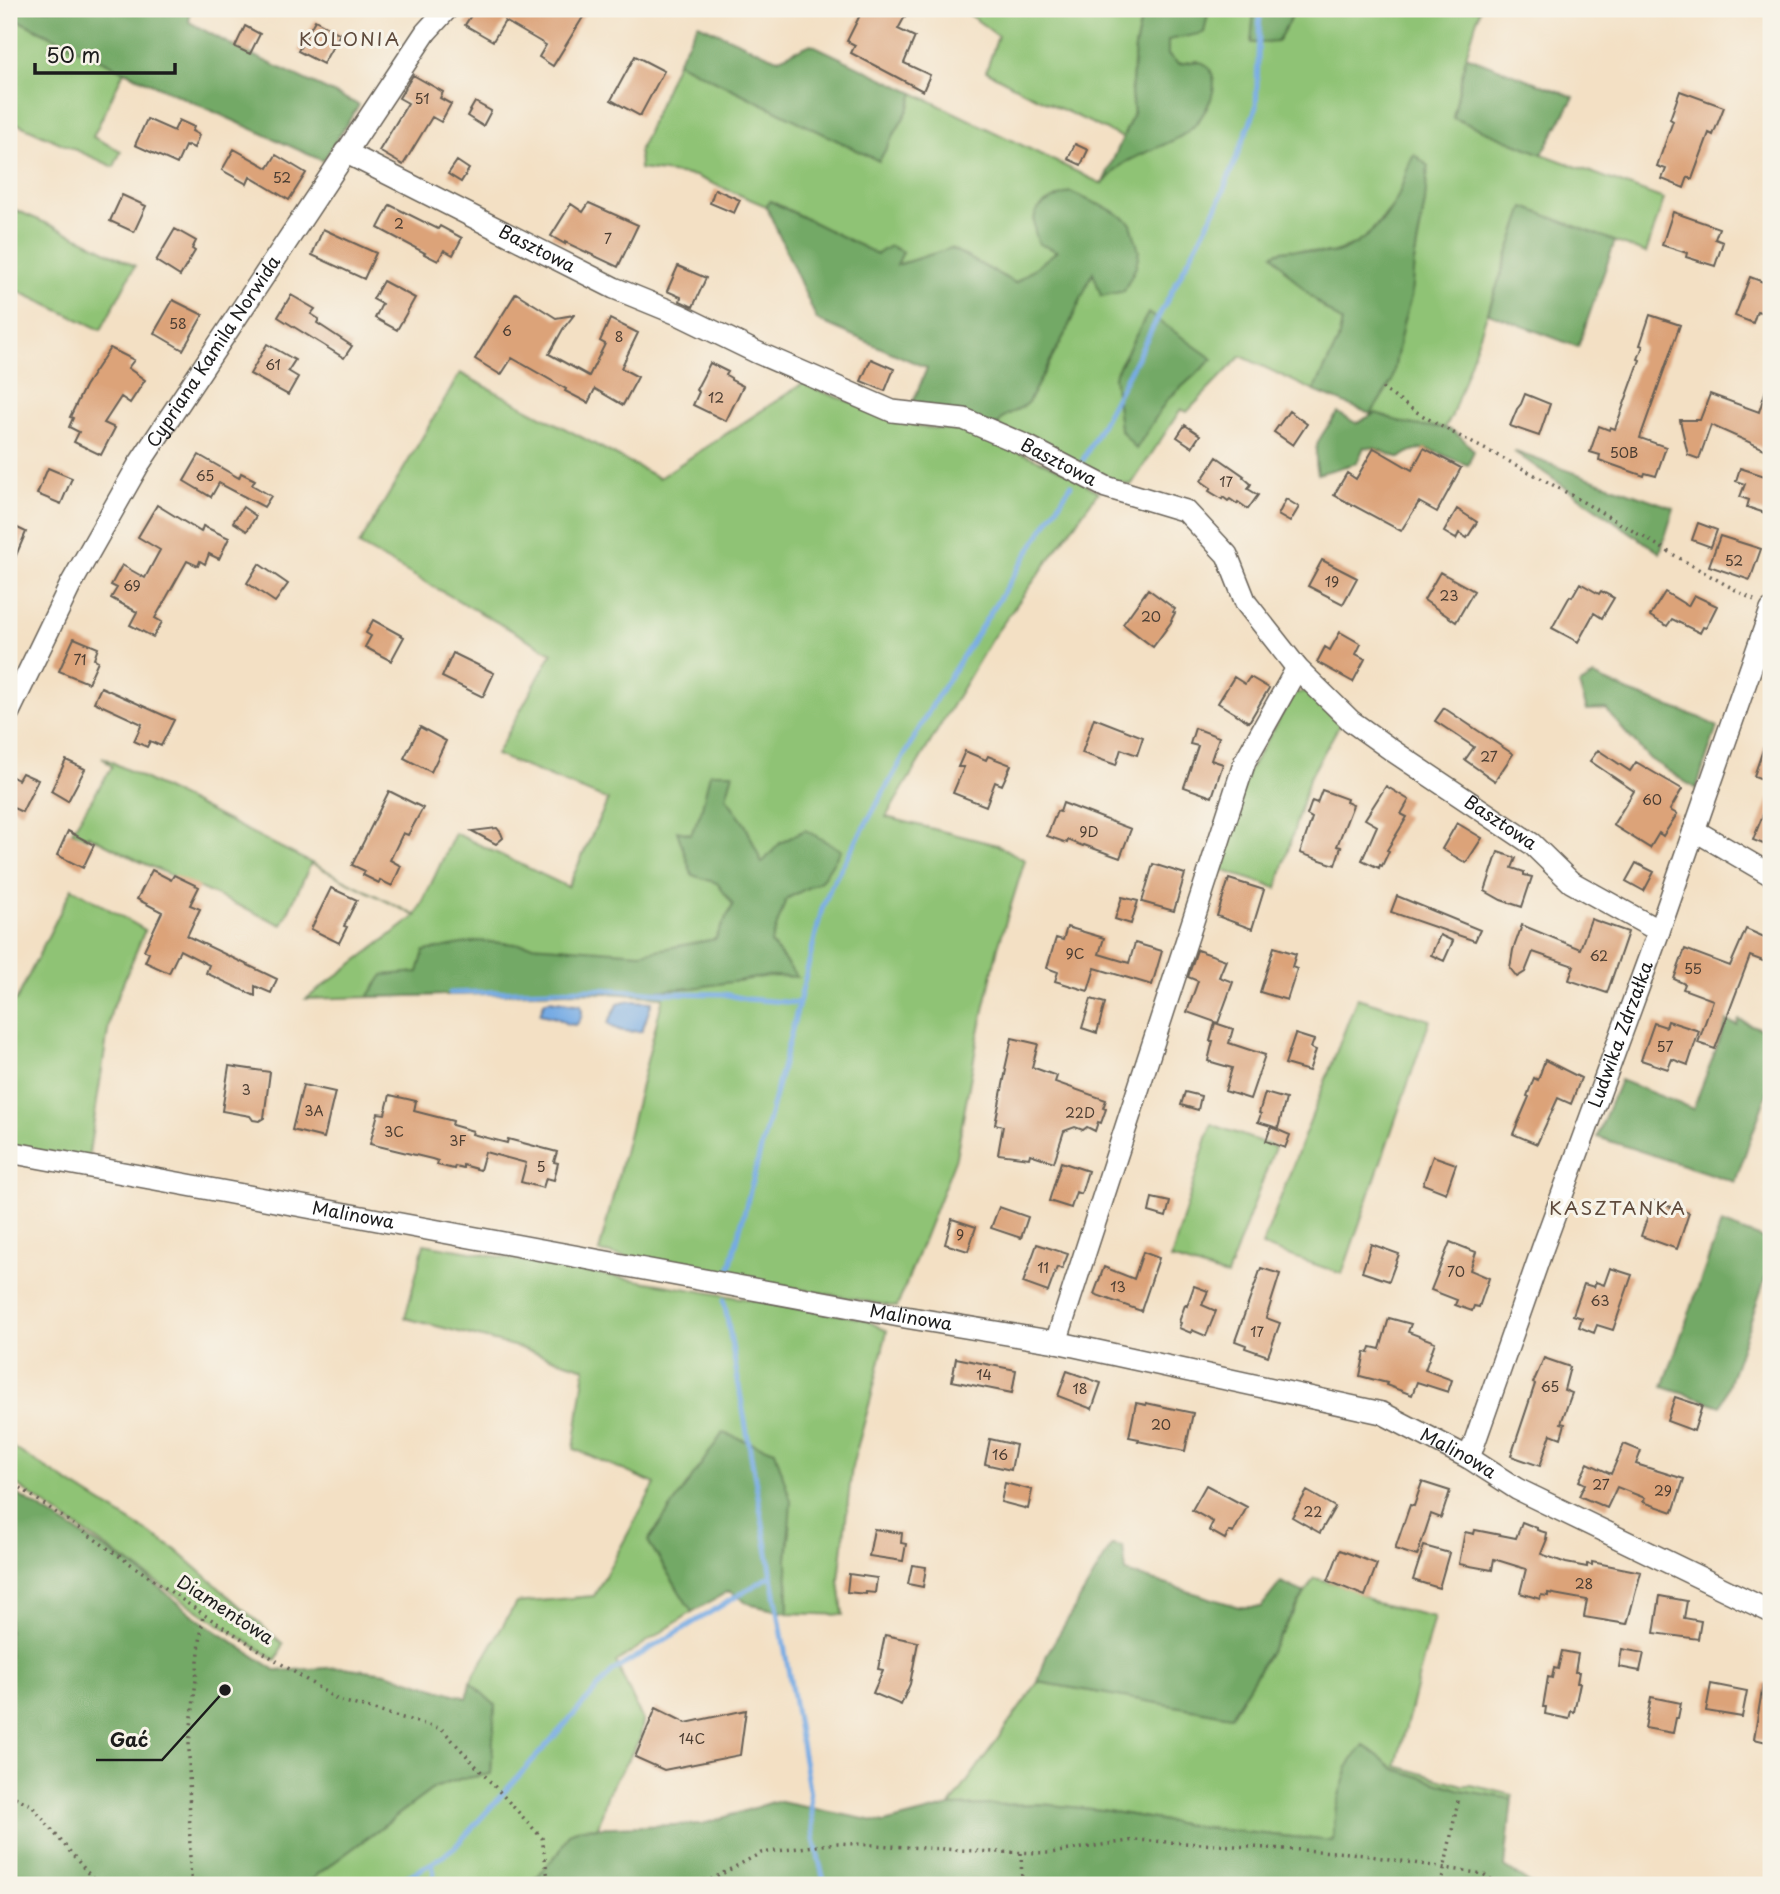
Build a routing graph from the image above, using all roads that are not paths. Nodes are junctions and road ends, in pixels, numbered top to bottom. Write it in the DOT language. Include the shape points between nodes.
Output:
graph roads {
  1 [pos="447,9"];
  2 [pos="345,152"];
  3 [pos="1766,606"];
  4 [pos="1297,668"];
  5 [pos="9,712"];
  6 [pos="1694,830"];
  7 [pos="1771,875"];
  8 [pos="1659,931"];
  9 [pos="9,1152"];
  10 [pos="1056,1342"];
  11 [pos="1469,1458"];
  12 [pos="1771,1612"];
  1 -- 2 [label="street, Cypriana Kamila Norwida" via="426,32"];
  2 -- 4 [label="street, Basztowa" via="614,288 892,411 964,419 1106,486 1186,511 1227,555 1246,603"];
  2 -- 5 [label="street, Cypriana Kamila Norwida" via="139,464 71,584"];
  3 -- 6 [label="street, Ludwika Zdrzałka"];
  4 -- 8 [label="street, Basztowa" via="1351,721 1532,845 1571,882"];
  4 -- 10 [label="street" via="1245,761"];
  6 -- 7 [label="street"];
  6 -- 8 [label="street, Ludwika Zdrzałka"];
  8 -- 11 [label="street, Ludwika Zdrzałka"];
  9 -- 10 [label="street, Malinowa"];
  10 -- 11 [label="street, Malinowa" via="1382,1413"];
  11 -- 12 [label="street, Malinowa" via="1517,1489"];
}
